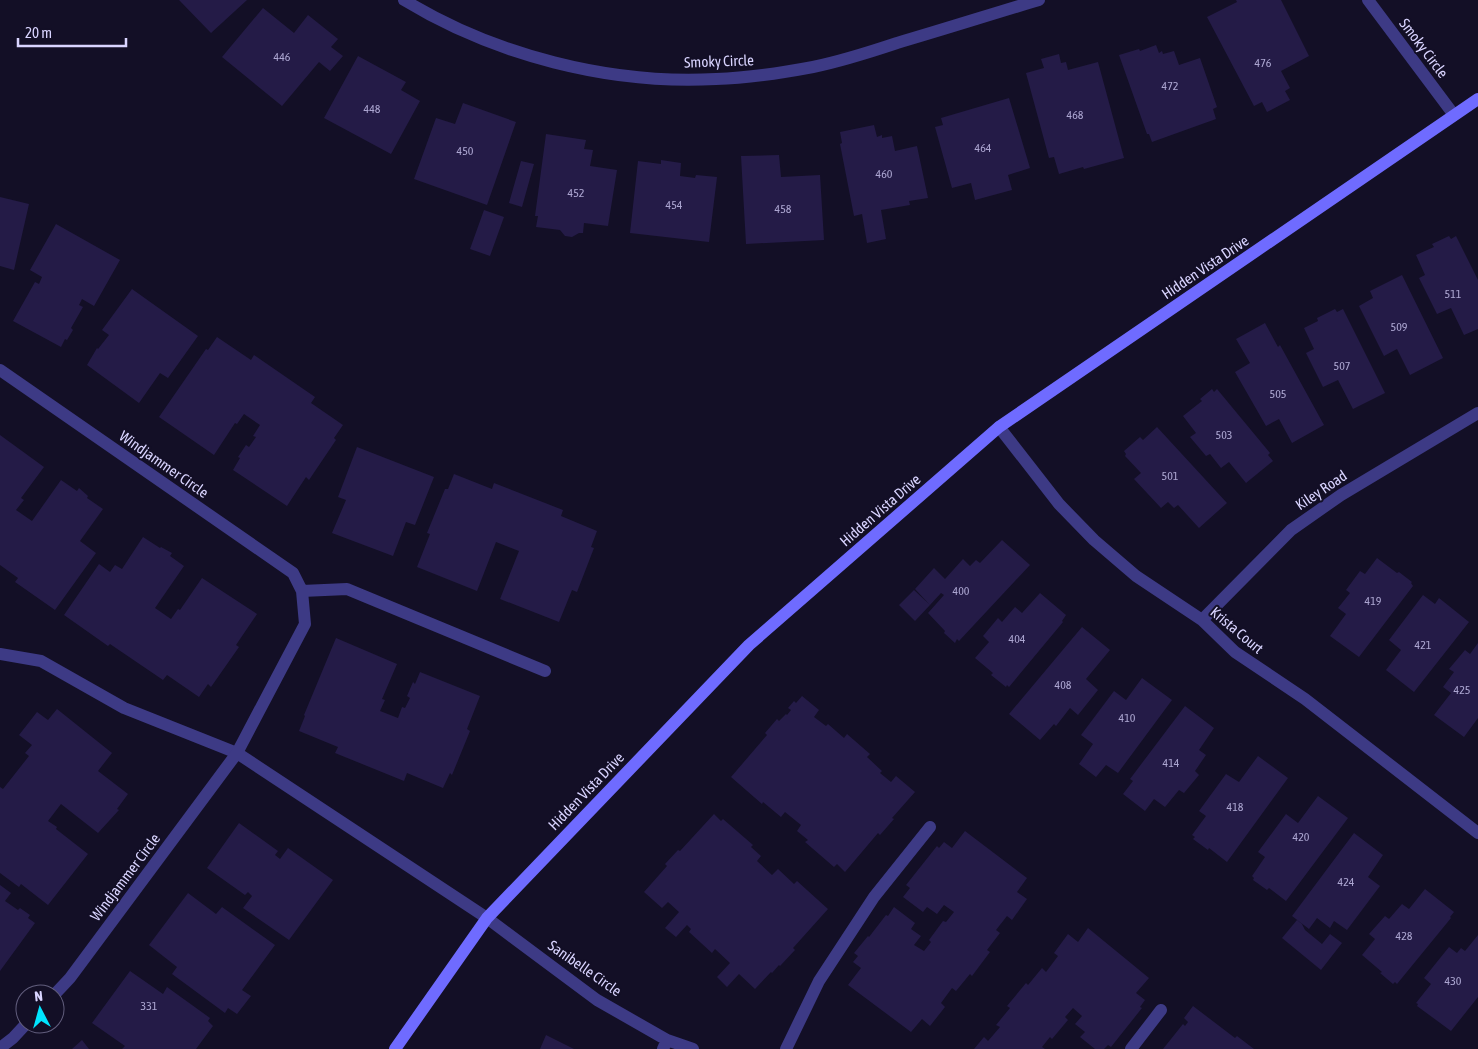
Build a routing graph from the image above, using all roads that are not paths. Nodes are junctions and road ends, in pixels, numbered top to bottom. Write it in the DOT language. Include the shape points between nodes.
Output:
graph roads {
  1 [pos="404,0"];
  2 [pos="1039,0"];
  3 [pos="1368,0"];
  4 [pos="1478,99"];
  5 [pos="1454,115"];
  6 [pos="0,370"];
  7 [pos="1478,413"];
  8 [pos="999,427"];
  9 [pos="302,591"];
  10 [pos="1202,620"];
  11 [pos="0,654"];
  12 [pos="545,671"];
  13 [pos="237,753"];
  14 [pos="930,827"];
  15 [pos="1478,833"];
  16 [pos="488,918"];
  17 [pos="64,984"];
  18 [pos="1161,1010"];
  19 [pos="17,1034"];
  20 [pos="665,1045"];
  21 [pos="0,1048"];
  22 [pos="395,1049"];
  23 [pos="693,1049"];
  24 [pos="786,1049"];
  25 [pos="1131,1049"];
  1 -- 2 [label="street, Smoky Circle" via="467,32 513,50 613,74 663,79 765,75 816,66"];
  3 -- 5 [label="street, Smoky Circle"];
  4 -- 5 [label="street, Hidden Vista Drive"];
  5 -- 8 [label="street, Hidden Vista Drive"];
  6 -- 9 [label="street, Windjammer Circle" via="293,573"];
  7 -- 10 [label="street, Kiley Road" via="1341,495 1291,530"];
  8 -- 10 [label="street, Krista Court" via="1058,504 1094,540 1136,576"];
  8 -- 16 [label="street, Hidden Vista Drive" via="749,645"];
  9 -- 12 [label="street" via="347,589"];
  9 -- 13 [label="street, Windjammer Circle" via="305,624"];
  10 -- 15 [label="street, Krista Court" via="1235,652 1305,699"];
  11 -- 13 [label="street" via="41,661 124,708"];
  13 -- 16 [label="street"];
  13 -- 17 [label="street, Windjammer Circle"];
  14 -- 24 [label="street" via="874,897 819,981"];
  16 -- 20 [label="street, Sanibelle Circle" via="597,1000"];
  16 -- 22 [label="street, Hidden Vista Drive"];
  18 -- 25 [label="street"];
  19 -- 21 [label="street"];
  20 -- 23 [label="street, Sanibelle Circle"];
}
